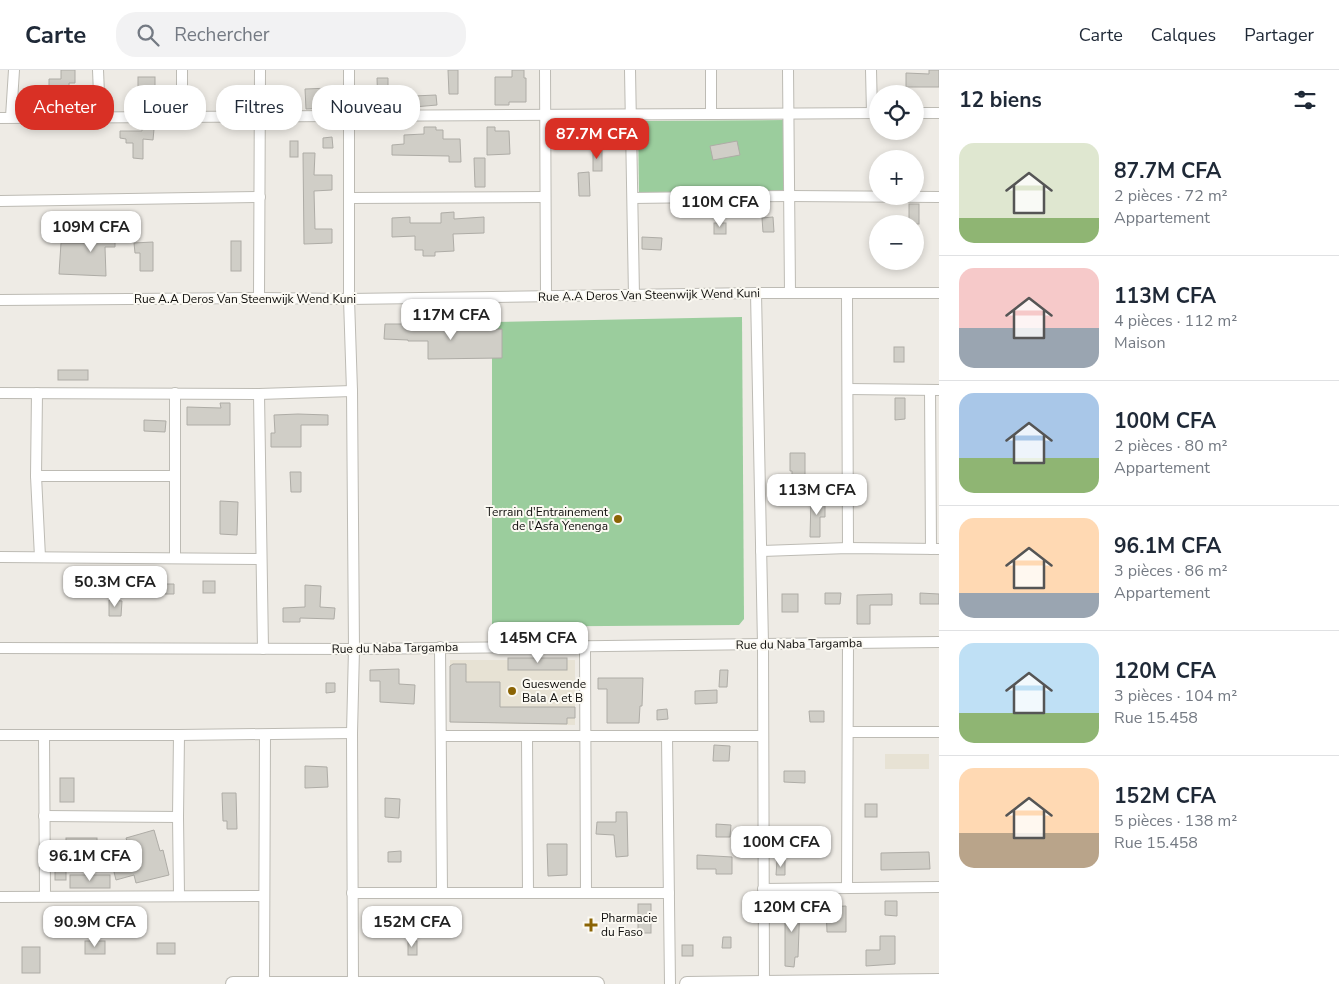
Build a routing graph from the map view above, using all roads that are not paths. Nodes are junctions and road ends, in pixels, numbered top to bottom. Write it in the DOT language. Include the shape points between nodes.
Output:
graph roads {
  1 [pos="14,70"];
  2 [pos="98,70"];
  3 [pos="182,70"];
  4 [pos="260,70"];
  5 [pos="349,70"];
  6 [pos="545,70"];
  7 [pos="630,70"];
  8 [pos="710,70"];
  9 [pos="788,70"];
  10 [pos="871,70"];
  11 [pos="99,85"];
  12 [pos="182,85"];
  13 [pos="260,85"];
  14 [pos="349,85"];
  15 [pos="872,85"];
  16 [pos="869,113"];
  17 [pos="924,113"];
  18 [pos="939,113"];
  19 [pos="711,114"];
  20 [pos="789,114"];
  21 [pos="545,115"];
  22 [pos="631,115"];
  23 [pos="420,116"];
  24 [pos="11,117"];
  25 [pos="15,117"];
  26 [pos="0,118"];
  27 [pos="260,130"];
  28 [pos="350,130"];
  29 [pos="789,196"];
  30 [pos="260,197"];
  31 [pos="545,197"];
  32 [pos="939,197"];
  33 [pos="350,198"];
  34 [pos="633,198"];
  35 [pos="0,201"];
  36 [pos="756,293"];
  37 [pos="790,293"];
  38 [pos="847,294"];
  39 [pos="939,294"];
  40 [pos="634,296"];
  41 [pos="546,297"];
  42 [pos="260,298"];
  43 [pos="349,299"];
  44 [pos="0,300"];
  45 [pos="848,389"];
  46 [pos="934,390"];
  47 [pos="352,391"];
  48 [pos="0,393"];
  49 [pos="37,393"];
  50 [pos="176,393"];
  51 [pos="260,394"];
  52 [pos="935,474"];
  53 [pos="36,476"];
  54 [pos="175,476"];
  55 [pos="848,548"];
  56 [pos="935,549"];
  57 [pos="761,551"];
  58 [pos="0,557"];
  59 [pos="40,557"];
  60 [pos="176,557"];
  61 [pos="261,559"];
  62 [pos="939,642"];
  63 [pos="848,643"];
  64 [pos="762,644"];
  65 [pos="584,646"];
  66 [pos="0,648"];
  67 [pos="354,648"];
  68 [pos="440,648"];
  69 [pos="263,649"];
  70 [pos="848,732"];
  71 [pos="939,732"];
  72 [pos="352,733"];
  73 [pos="0,735"];
  74 [pos="44,735"];
  75 [pos="179,735"];
  76 [pos="264,735"];
  77 [pos="442,736"];
  78 [pos="527,736"];
  79 [pos="584,736"];
  80 [pos="667,736"];
  81 [pos="763,736"];
  82 [pos="44,816"];
  83 [pos="178,817"];
  84 [pos="939,887"];
  85 [pos="847,888"];
  86 [pos="763,889"];
  87 [pos="442,892"];
  88 [pos="528,892"];
  89 [pos="352,893"];
  90 [pos="586,893"];
  91 [pos="669,893"];
  92 [pos="179,895"];
  93 [pos="0,896"];
  94 [pos="45,896"];
  95 [pos="263,896"];
  96 [pos="939,981"];
  97 [pos="764,983"];
  98 [pos="919,983"];
  99 [pos="233,984"];
  100 [pos="264,984"];
  101 [pos="353,984"];
  102 [pos="597,984"];
  103 [pos="670,984"];
  104 [pos="687,984"];
  1 -- 24 [label="street"];
  2 -- 11 [label="street"];
  3 -- 12 [label="street"];
  4 -- 13 [label="street"];
  5 -- 14 [label="street"];
  6 -- 21 [label="street"];
  7 -- 22 [label="street"];
  8 -- 19 [label="street"];
  9 -- 20 [label="street"];
  10 -- 15 [label="street"];
  16 -- 20 [label="street"];
  17 -- 18 [label="street"];
  19 -- 20 [label="street"];
  19 -- 22 [label="street"];
  20 -- 29 [label="street"];
  21 -- 22 [label="street"];
  21 -- 23 [label="street"];
  21 -- 31 [label="street"];
  22 -- 34 [label="street"];
  24 -- 25 [label="street"];
  24 -- 26 [label="street"];
  27 -- 30 [label="street"];
  28 -- 33 [label="street"];
  29 -- 32 [label="street"];
  29 -- 34 [label="street"];
  29 -- 37 [label="street"];
  30 -- 35 [label="street"];
  30 -- 42 [label="street"];
  31 -- 33 [label="street"];
  31 -- 41 [label="street"];
  33 -- 43 [label="street"];
  34 -- 40 [label="street"];
  36 -- 37 [label="street, Rue A.A Deros Van Steenwijk Wend Kuni"];
  36 -- 40 [label="street, Rue A.A Deros Van Steenwijk Wend Kuni"];
  36 -- 57 [label="street"];
  37 -- 38 [label="street, Rue A.A Deros Van Steenwijk Wend Kuni"];
  38 -- 39 [label="street, Rue A.A Deros Van Steenwijk Wend Kuni"];
  38 -- 45 [label="street"];
  40 -- 41 [label="street, Rue A.A Deros Van Steenwijk Wend Kuni"];
  41 -- 43 [label="street, Rue A.A Deros Van Steenwijk Wend Kuni"];
  42 -- 43 [label="street, Rue A.A Deros Van Steenwijk Wend Kuni"];
  42 -- 44 [label="street, Rue A.A Deros Van Steenwijk Wend Kuni"];
  43 -- 47 [label="street"];
  45 -- 46 [label="street"];
  45 -- 55 [label="street"];
  46 -- 52 [label="street"];
  47 -- 51 [label="street"];
  47 -- 67 [label="street"];
  48 -- 49 [label="street"];
  49 -- 50 [label="street"];
  49 -- 53 [label="street"];
  50 -- 51 [label="street"];
  50 -- 54 [label="street"];
  51 -- 61 [label="street"];
  52 -- 56 [label="street"];
  53 -- 54 [label="street"];
  53 -- 59 [label="street"];
  54 -- 60 [label="street"];
  55 -- 56 [label="street"];
  55 -- 57 [label="street"];
  57 -- 64 [label="street"];
  58 -- 59 [label="street"];
  59 -- 60 [label="street"];
  60 -- 61 [label="street"];
  61 -- 69 [label="street"];
  62 -- 63 [label="street, Rue du Naba Targamba"];
  63 -- 64 [label="street, Rue du Naba Targamba"];
  63 -- 70 [label="street"];
  64 -- 65 [label="street, Rue du Naba Targamba"];
  64 -- 81 [label="street"];
  65 -- 68 [label="street, Rue du Naba Targamba"];
  65 -- 79 [label="street"];
  66 -- 69 [label="street, Rue du Naba Targamba"];
  67 -- 68 [label="street, Rue du Naba Targamba"];
  67 -- 69 [label="street, Rue du Naba Targamba"];
  67 -- 72 [label="street"];
  68 -- 77 [label="street"];
  70 -- 71 [label="street"];
  70 -- 85 [label="street"];
  72 -- 76 [label="street"];
  72 -- 89 [label="street"];
  73 -- 74 [label="street"];
  74 -- 75 [label="street"];
  74 -- 82 [label="street"];
  75 -- 76 [label="street"];
  75 -- 83 [label="street"];
  76 -- 95 [label="street"];
  77 -- 78 [label="street"];
  77 -- 87 [label="street"];
  78 -- 79 [label="street"];
  78 -- 88 [label="street"];
  79 -- 80 [label="street"];
  79 -- 90 [label="street"];
  80 -- 81 [label="street"];
  80 -- 91 [label="street"];
  81 -- 86 [label="street"];
  82 -- 83 [label="street"];
  82 -- 94 [label="street"];
  83 -- 92 [label="street"];
  84 -- 85 [label="street"];
  85 -- 86 [label="street"];
  86 -- 97 [label="street"];
  87 -- 88 [label="street"];
  87 -- 89 [label="street"];
  88 -- 90 [label="street"];
  89 -- 101 [label="street"];
  90 -- 91 [label="street"];
  91 -- 103 [label="street"];
  92 -- 94 [label="street"];
  92 -- 95 [label="street"];
  93 -- 94 [label="street"];
  95 -- 100 [label="street"];
  96 -- 98 [label="main road"];
  97 -- 98 [label="main road"];
  97 -- 104 [label="main road"];
  99 -- 100 [label="main road"];
  100 -- 101 [label="main road"];
  101 -- 102 [label="main road"];
}
